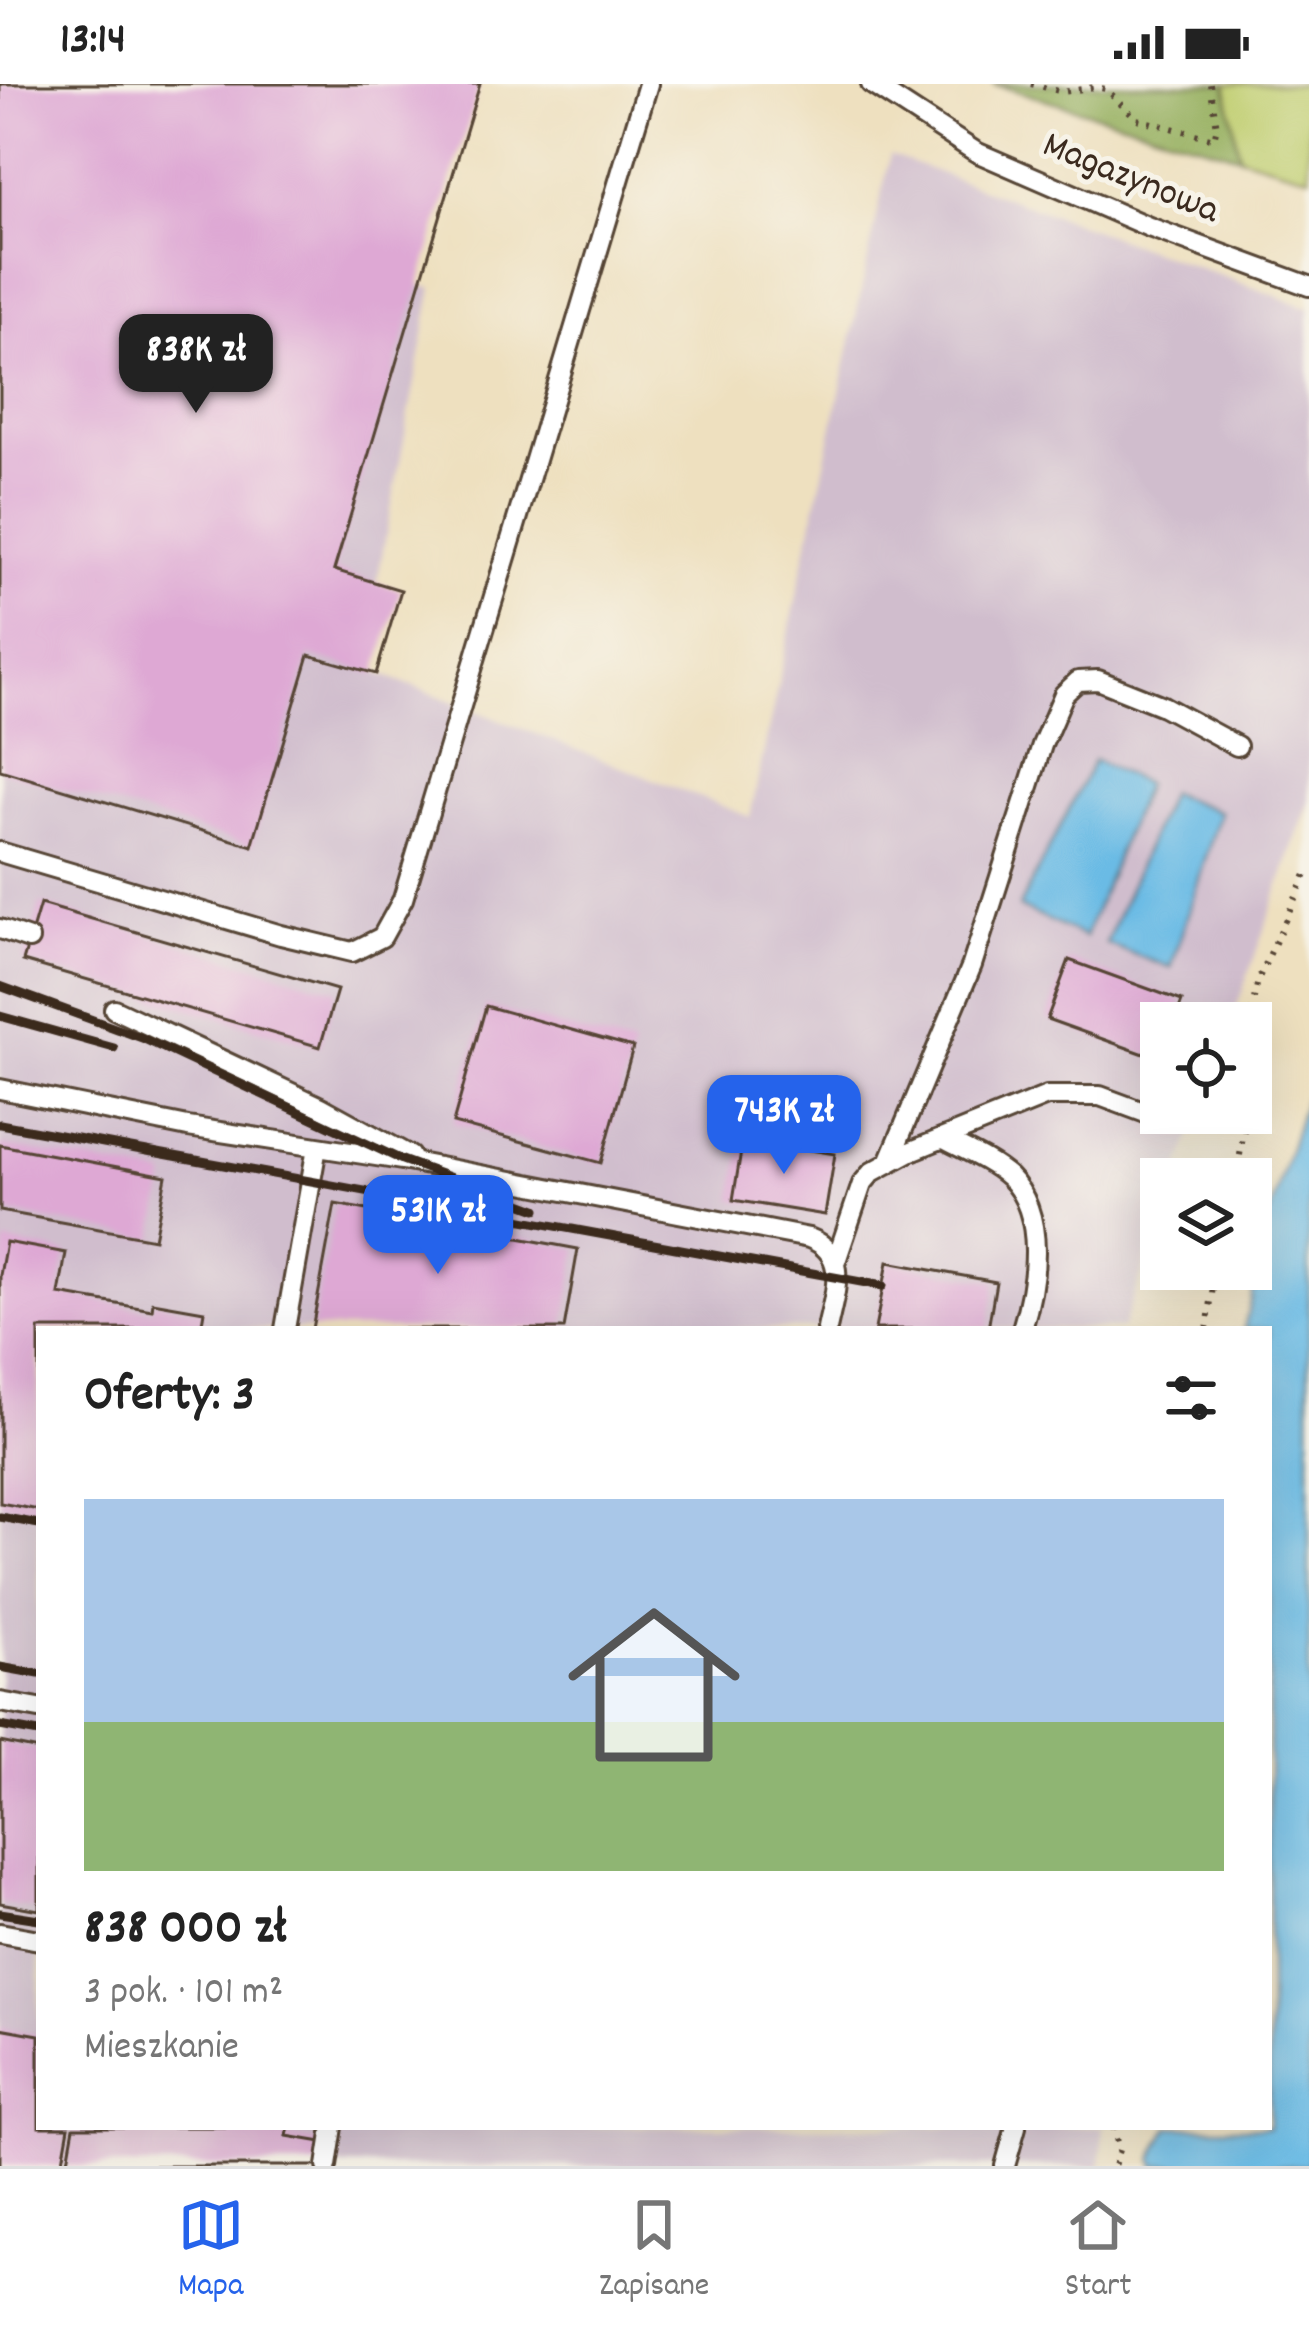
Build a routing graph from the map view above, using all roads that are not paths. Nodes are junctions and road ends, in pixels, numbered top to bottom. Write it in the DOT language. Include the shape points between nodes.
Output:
graph roads {
  1 [pos="648,84"];
  2 [pos="871,84"];
  3 [pos="1309,286"];
  4 [pos="1237,746"];
  5 [pos="0,851"];
  6 [pos="0,929"];
  7 [pos="29,939"];
  8 [pos="114,1009"];
  9 [pos="0,1090"];
  10 [pos="1140,1111"];
  11 [pos="944,1139"];
  12 [pos="316,1147"];
  13 [pos="889,1162"];
  14 [pos="424,1165"];
  15 [pos="836,1261"];
  16 [pos="286,1326"];
  17 [pos="828,1326"];
  18 [pos="1023,1326"];
  19 [pos="0,1702"];
  20 [pos="36,1708"];
  21 [pos="0,1933"];
  22 [pos="36,1939"];
  23 [pos="333,2130"];
  24 [pos="1015,2130"];
  25 [pos="327,2166"];
  26 [pos="1005,2166"];
  1 -- 5 [label="lane" via="403,899 382,937 352,952"];
  2 -- 3 [label="lane, Magazynowa" via="976,152"];
  4 -- 13 [label="lane" via="1098,680 1078,681 1064,694 972,965"];
  6 -- 7 [label="lane"];
  8 -- 14 [label="lane"];
  9 -- 12 [label="lane"];
  10 -- 11 [label="lane" via="1100,1096 1047,1096"];
  11 -- 13 [label="lane"];
  11 -- 18 [label="lane" via="1013,1181 1027,1208 1035,1254"];
  12 -- 14 [label="lane"];
  12 -- 16 [label="lane"];
  13 -- 15 [label="lane" via="862,1184"];
  14 -- 15 [label="lane" via="808,1238"];
  15 -- 17 [label="lane"];
  19 -- 20 [label="lane"];
  21 -- 22 [label="lane"];
  23 -- 25 [label="lane"];
  24 -- 26 [label="lane"];
}
